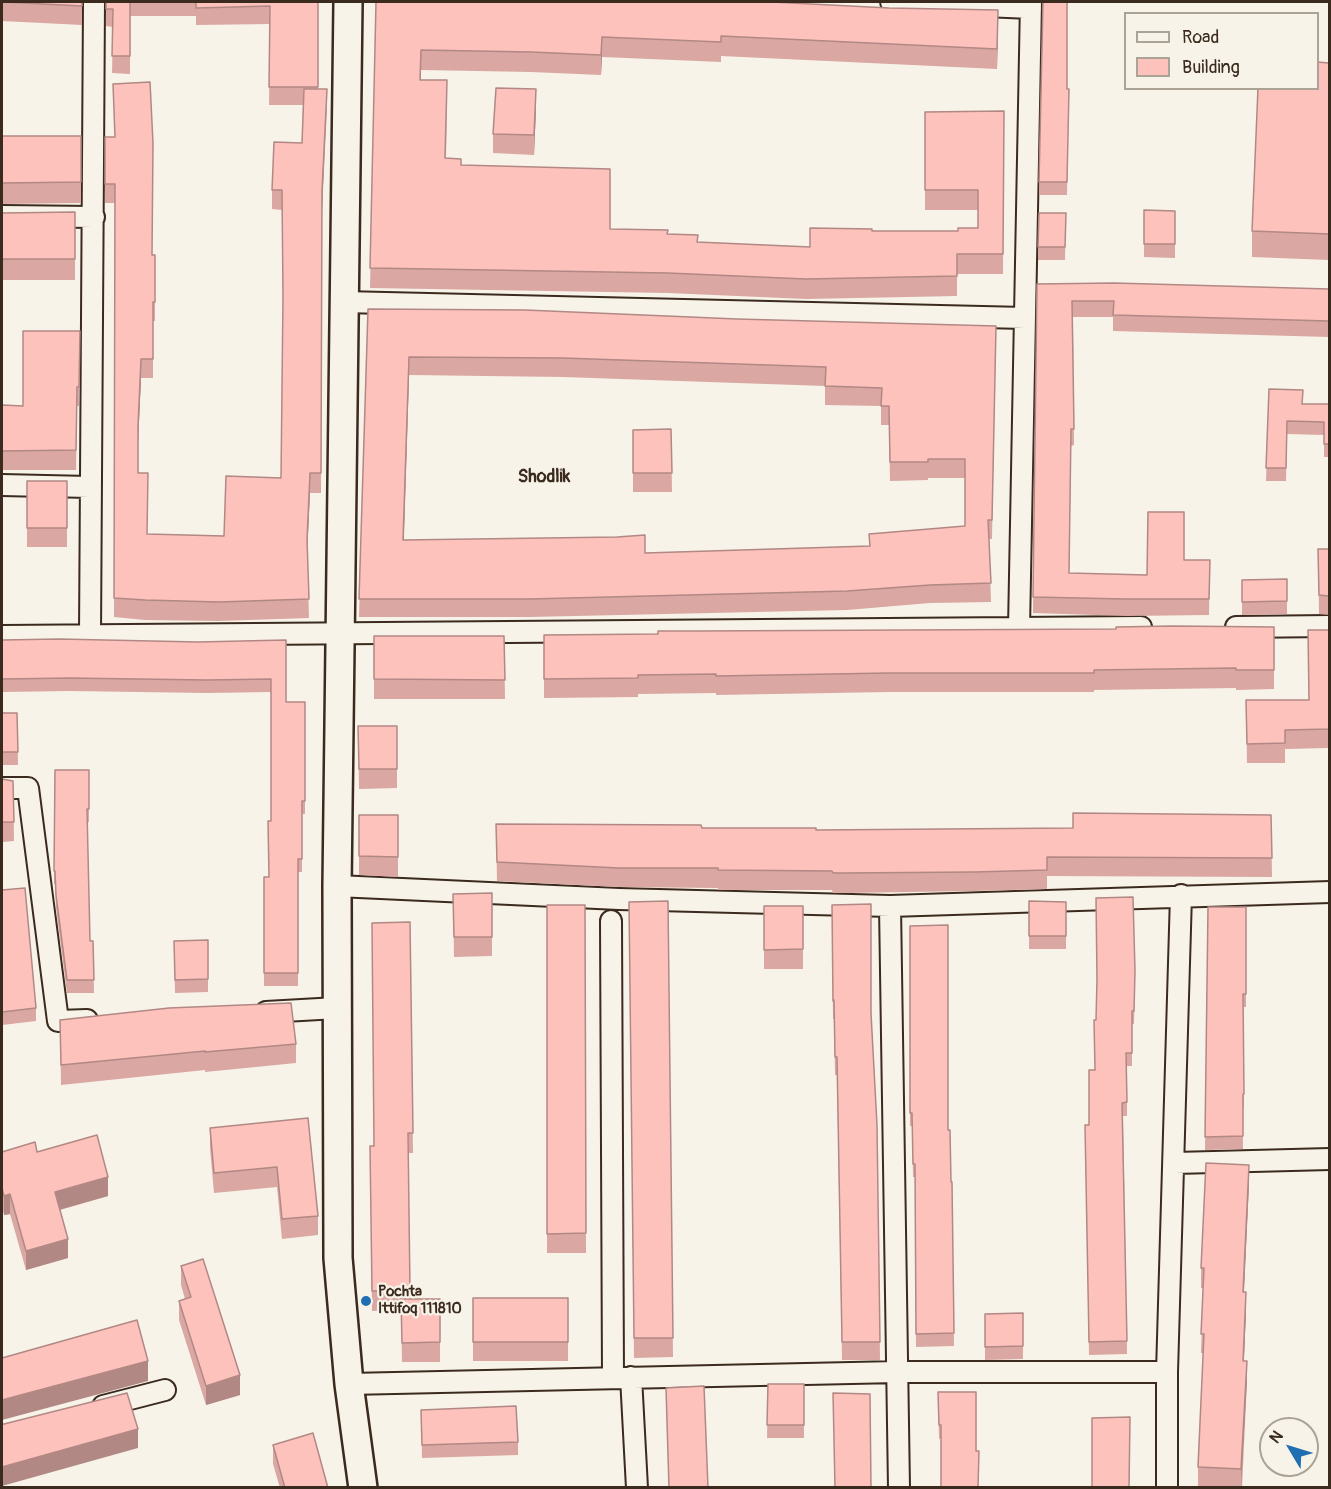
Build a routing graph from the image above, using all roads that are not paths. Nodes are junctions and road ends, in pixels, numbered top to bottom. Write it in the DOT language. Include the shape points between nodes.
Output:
graph roads {
  1 [pos="94,2"];
  2 [pos="348,2"];
  3 [pos="891,2"];
  4 [pos="1031,5"];
  5 [pos="2,216"];
  6 [pos="94,217"];
  7 [pos="344,302"];
  8 [pos="1025,318"];
  9 [pos="2,485"];
  10 [pos="89,486"];
  11 [pos="1329,626"];
  12 [pos="1162,627"];
  13 [pos="1222,627"];
  14 [pos="1018,628"];
  15 [pos="340,632"];
  16 [pos="90,635"];
  17 [pos="2,636"];
  18 [pos="2,788"];
  19 [pos="337,886"];
  20 [pos="1329,892"];
  21 [pos="1181,895"];
  22 [pos="890,906"];
  23 [pos="611,921"];
  24 [pos="337,1008"];
  25 [pos="244,1013"];
  26 [pos="104,1019"];
  27 [pos="1329,1159"];
  28 [pos="1175,1163"];
  29 [pos="897,1372"];
  30 [pos="1167,1372"];
  31 [pos="622,1377"];
  32 [pos="349,1384"];
  33 [pos="165,1390"];
  34 [pos="89,1410"];
  35 [pos="363,1488"];
  36 [pos="637,1488"];
  37 [pos="899,1488"];
  38 [pos="1167,1488"];
  1 -- 6 [label="street"];
  2 -- 7 [label="main road"];
  3 -- 4 [label="street"];
  4 -- 8 [label="street"];
  5 -- 6 [label="street"];
  6 -- 10 [label="street"];
  7 -- 8 [label="street"];
  7 -- 15 [label="main road"];
  8 -- 14 [label="street"];
  9 -- 10 [label="street"];
  10 -- 16 [label="street"];
  11 -- 13 [label="street"];
  12 -- 14 [label="street"];
  14 -- 15 [label="street"];
  15 -- 16 [label="street"];
  15 -- 19 [label="main road"];
  16 -- 17 [label="street"];
  18 -- 26 [label="street" via="28,788 58,1021"];
  19 -- 22 [label="street"];
  19 -- 24 [label="main road"];
  20 -- 21 [label="street"];
  21 -- 22 [label="street"];
  21 -- 28 [label="street"];
  22 -- 29 [label="street"];
  23 -- 31 [label="street"];
  24 -- 25 [label="street"];
  24 -- 32 [label="main road" via="338,1258"];
  27 -- 28 [label="street"];
  28 -- 30 [label="street"];
  29 -- 30 [label="street"];
  29 -- 31 [label="street"];
  29 -- 37 [label="street"];
  30 -- 38 [label="street"];
  31 -- 32 [label="street"];
  31 -- 36 [label="street"];
  32 -- 35 [label="main road"];
  33 -- 34 [label="street"];
}
